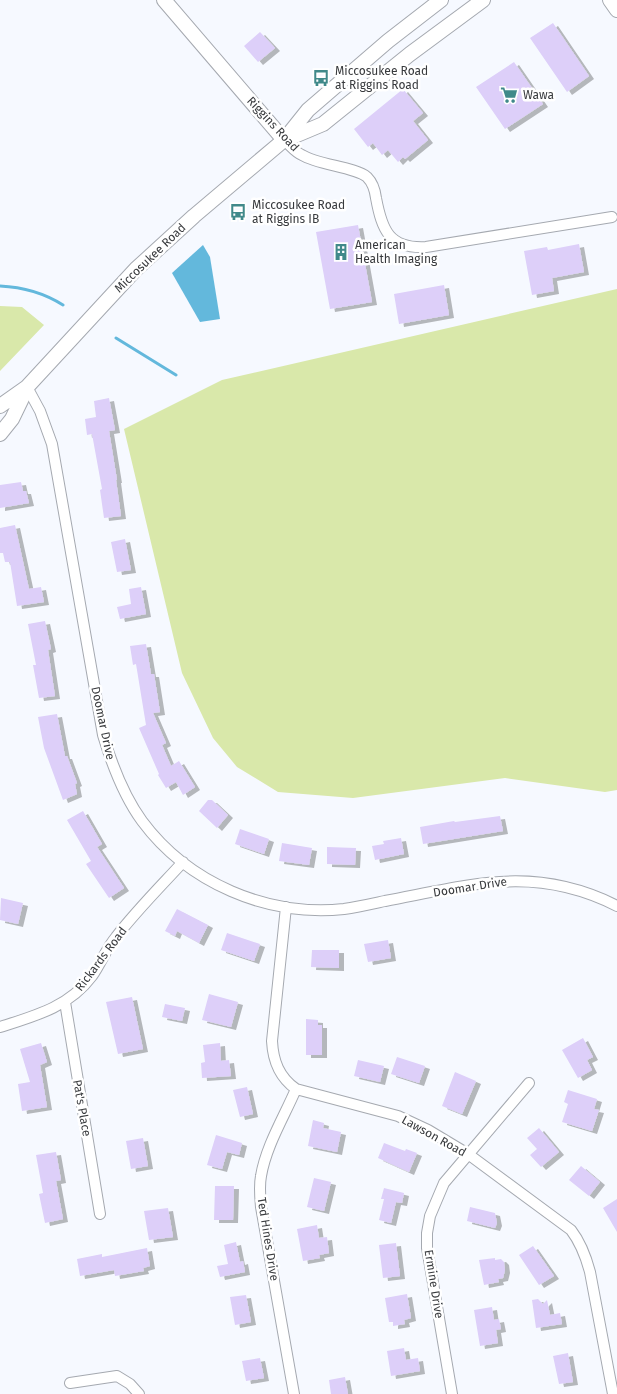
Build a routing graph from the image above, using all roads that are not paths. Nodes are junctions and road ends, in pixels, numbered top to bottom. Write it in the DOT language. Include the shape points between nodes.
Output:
graph roads {
  1 [pos="164,0"];
  2 [pos="441,0"];
  3 [pos="483,0"];
  4 [pos="610,0"];
  5 [pos="617,10"];
  6 [pos="284,140"];
  7 [pos="612,217"];
  8 [pos="27,387"];
  9 [pos="0,406"];
  10 [pos="0,434"];
  11 [pos="182,862"];
  12 [pos="617,906"];
  13 [pos="286,907"];
  14 [pos="65,1002"];
  15 [pos="0,1027"];
  16 [pos="529,1082"];
  17 [pos="296,1089"];
  18 [pos="468,1154"];
  19 [pos="100,1214"];
  20 [pos="70,1383"];
  21 [pos="139,1394"];
  22 [pos="294,1394"];
  23 [pos="452,1394"];
  24 [pos="613,1394"];
  1 -- 6 [label="street, Riggins Road"];
  2 -- 6 [label="street, Miccosukee Road" via="308,110"];
  3 -- 6 [label="street, Miccosukee Road" via="323,124"];
  4 -- 5 [label="street"];
  6 -- 7 [label="street, Riggins Road" via="302,155 367,177 374,188 384,228 396,242 406,246 426,247"];
  6 -- 8 [label="street, Miccosukee Road" via="136,269"];
  8 -- 9 [label="street, Miccosukee Road"];
  8 -- 10 [label="street, Miccosukee Road" via="12,419"];
  8 -- 11 [label="street, Doomar Drive" via="52,444 103,735 112,766 142,820 165,848"];
  11 -- 13 [label="street, Doomar Drive" via="229,890 260,902"];
  11 -- 14 [label="street, Rickards Road" via="115,937 91,976"];
  12 -- 13 [label="street, Doomar Drive" via="565,886 514,880 345,909 309,911"];
  13 -- 17 [label="street" via="272,1041 277,1068"];
  14 -- 15 [label="street, Rickards Road"];
  14 -- 19 [label="street, Pat's Place"];
  16 -- 18 [label="street, Ermine Drive"];
  17 -- 18 [label="street, Lawson Road" via="398,1116"];
  17 -- 22 [label="street, Ted Hines Drive" via="267,1152 260,1188"];
  18 -- 23 [label="street, Ermine Drive" via="444,1183 430,1216 427,1233"];
  18 -- 24 [label="street, Lawson Road" via="571,1230 578,1239 592,1282"];
  20 -- 21 [label="street" via="117,1376"];
}
